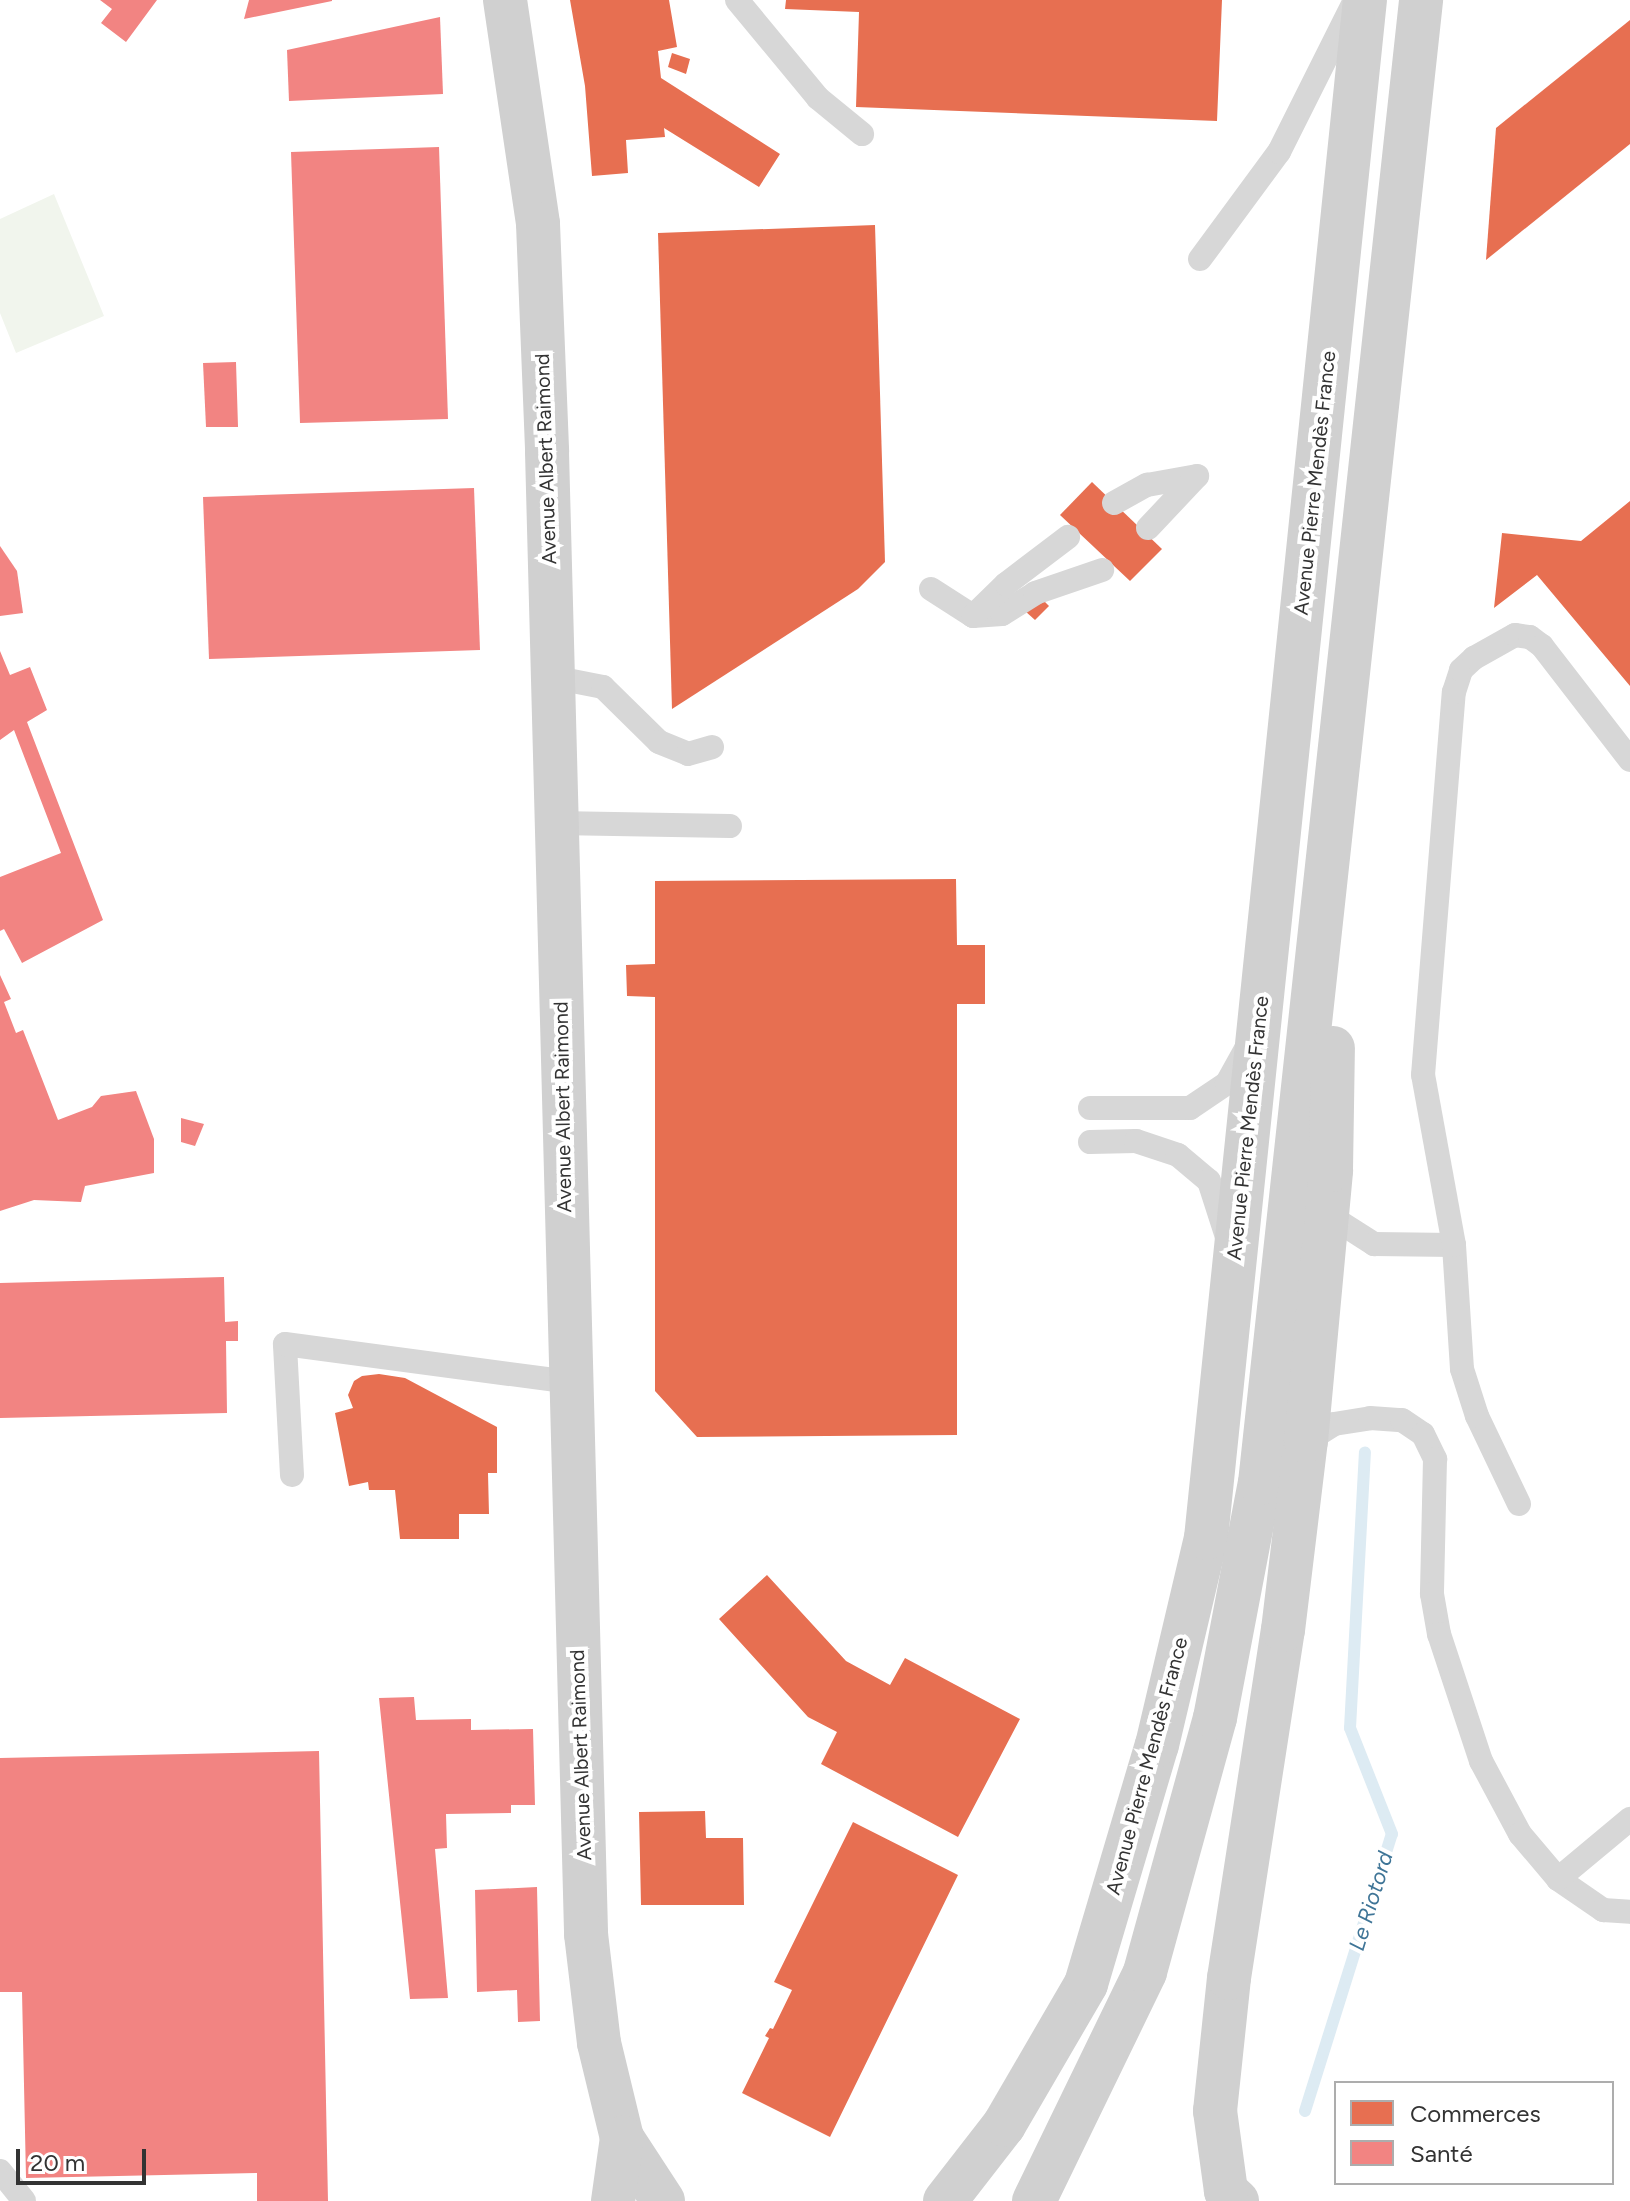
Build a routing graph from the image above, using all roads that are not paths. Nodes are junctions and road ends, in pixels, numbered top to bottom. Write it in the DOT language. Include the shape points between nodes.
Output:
graph roads {
  1 [pos="505,0"];
  2 [pos="737,0"];
  3 [pos="1355,0"];
  4 [pos="1365,0"];
  5 [pos="1421,0"];
  6 [pos="862,134"];
  7 [pos="1200,259"];
  8 [pos="1114,503"];
  9 [pos="1148,528"];
  10 [pos="1068,537"];
  11 [pos="1359,558"];
  12 [pos="1102,570"];
  13 [pos="931,589"];
  14 [pos="973,616"];
  15 [pos="552,677"];
  16 [pos="712,747"];
  17 [pos="1630,760"];
  18 [pos="556,823"];
  19 [pos="730,826"];
  20 [pos="1258,1027"];
  21 [pos="1090,1108"];
  22 [pos="1090,1142"];
  23 [pos="1327,1214"];
  24 [pos="1454,1245"];
  25 [pos="1234,1266"];
  26 [pos="571,1382"];
  27 [pos="1306,1441"];
  28 [pos="292,1475"];
  29 [pos="1519,1504"];
  30 [pos="1252,1526"];
  31 [pos="1630,1819"];
  32 [pos="1558,1879"];
  33 [pos="1630,1912"];
  34 [pos="622,2138"];
  35 [pos="0,2171"];
  36 [pos="24,2201"];
  37 [pos="613,2201"];
  38 [pos="663,2201"];
  39 [pos="945,2201"];
  40 [pos="1034,2201"];
  41 [pos="1237,2201"];
  1 -- 15 [label="main road, Avenue Albert Raimond" via="538,224"];
  2 -- 6 [label="lane" via="818,98"];
  3 -- 7 [label="lane" via="1279,152"];
  4 -- 20 [label="main road, Avenue Pierre Mendès France"];
  5 -- 11 [label="main road"];
  8 -- 9 [label="lane" via="1147,485 1197,476"];
  10 -- 14 [label="lane"];
  11 -- 23 [label="main road" via="1363,687 1333,1008"];
  11 -- 30 [label="main road"];
  12 -- 14 [label="lane" via="1035,593 1002,614"];
  13 -- 14 [label="lane"];
  15 -- 16 [label="lane" via="603,687 659,742 688,754"];
  15 -- 18 [label="main road, Avenue Albert Raimond"];
  17 -- 24 [label="lane" via="1530,637 1515,635 1461,670 1451,723 1423,1075"];
  18 -- 19 [label="lane"];
  18 -- 26 [label="main road, Avenue Albert Raimond"];
  20 -- 21 [label="lane" via="1227,1083 1190,1108"];
  20 -- 25 [label="main road, Avenue Pierre Mendès France"];
  22 -- 25 [label="lane" via="1136,1141 1164,1150 1209,1181"];
  23 -- 24 [label="lane" via="1374,1244"];
  23 -- 27 [label="main road"];
  24 -- 29 [label="lane" via="1462,1369 1477,1416"];
  25 -- 39 [label="main road, Avenue Pierre Mendès France" via="1206,1538 1157,1745 1086,1984 1004,2125"];
  26 -- 28 [label="lane" via="285,1344"];
  26 -- 34 [label="main road, Avenue Albert Raimond" via="586,1934 599,2043"];
  27 -- 30 [label="lane" via="1285,1462"];
  27 -- 32 [label="lane" via="1334,1424 1370,1418 1402,1420 1423,1434 1435,1459 1432,1594 1439,1634 1481,1761 1520,1834"];
  27 -- 41 [label="main road" via="1283,1630 1229,1978 1215,2111 1226,2191"];
  30 -- 40 [label="main road" via="1215,1718 1145,1972"];
  31 -- 32 [label="lane"];
  32 -- 33 [label="lane" via="1603,1910"];
  34 -- 37 [label="main road"];
  34 -- 38 [label="main road, Avenue Albert Raimond"];
  35 -- 36 [label="lane"];
}
